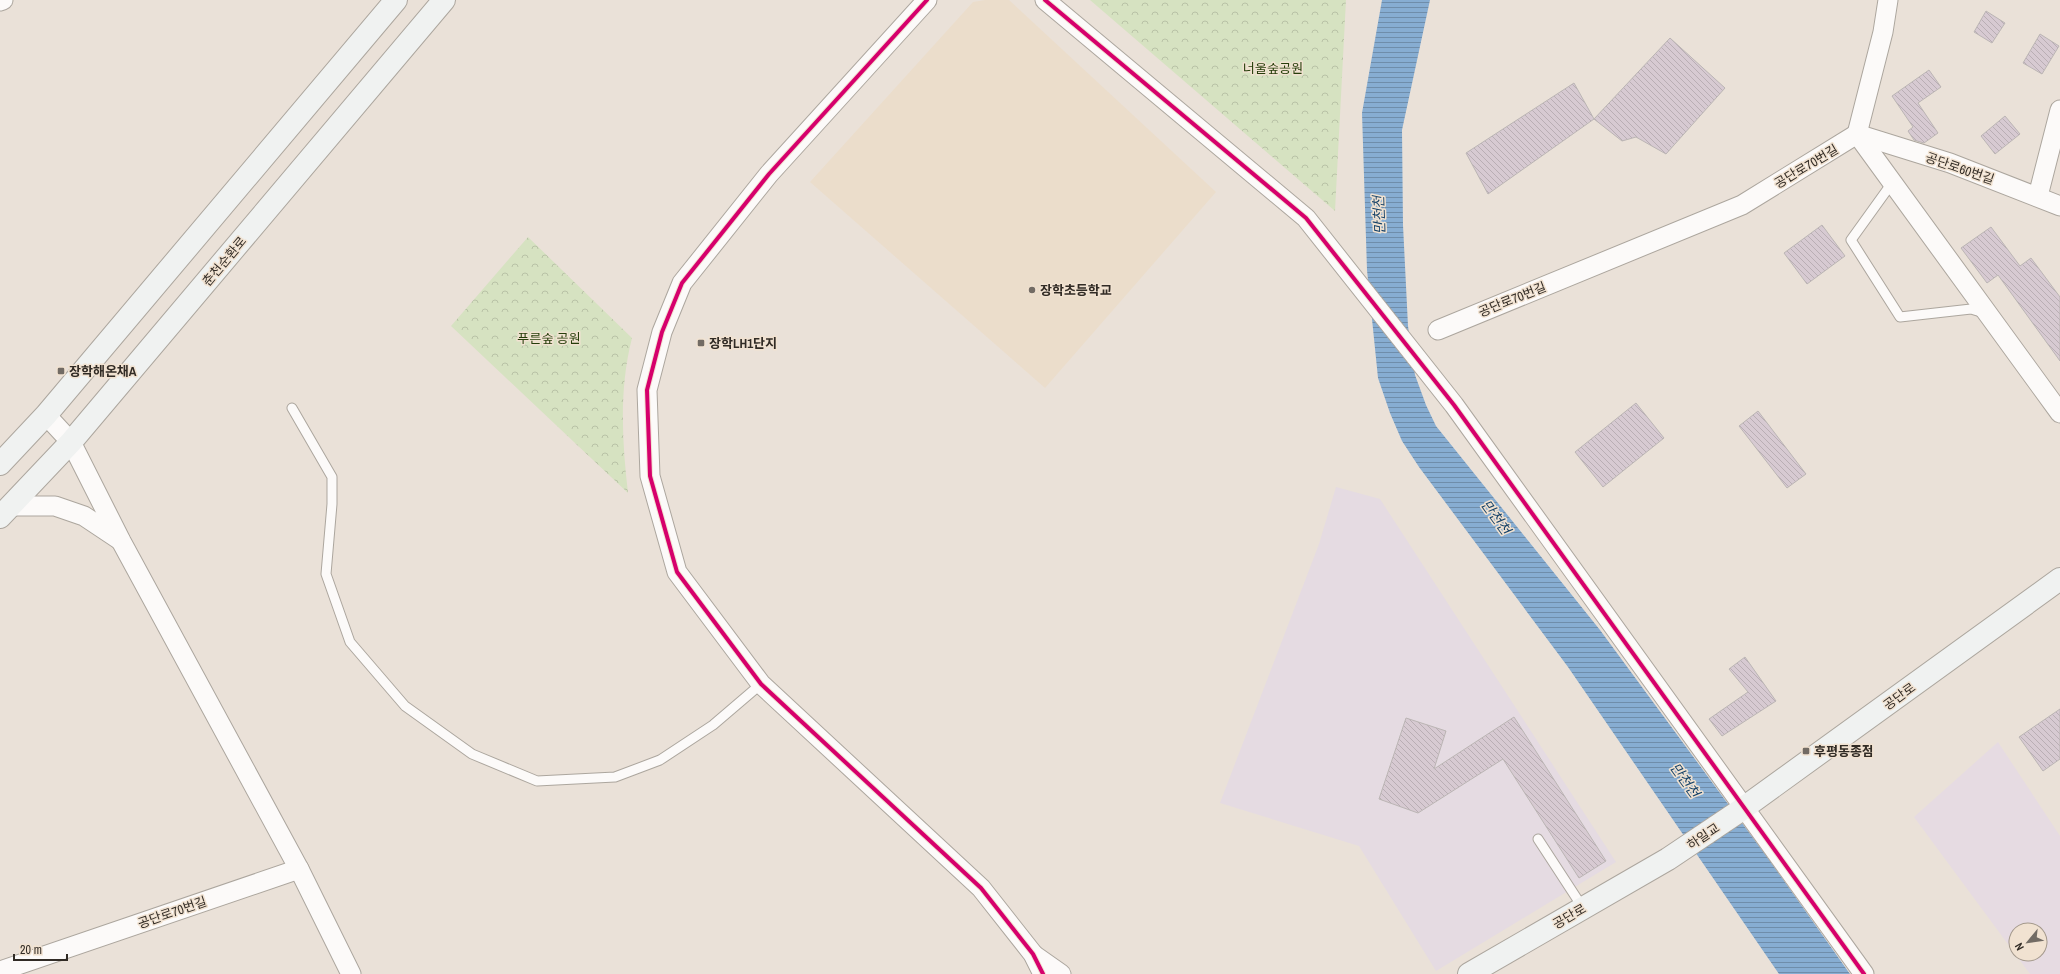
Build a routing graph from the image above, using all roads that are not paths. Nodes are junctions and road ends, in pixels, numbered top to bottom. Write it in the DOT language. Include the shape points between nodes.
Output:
graph roads {
  1 [pos="396,0"];
  2 [pos="444,0"];
  3 [pos="927,0"];
  4 [pos="1045,0"];
  5 [pos="1879,0"];
  6 [pos="1888,0"];
  7 [pos="1883,32"];
  8 [pos="2060,110"];
  9 [pos="1857,134"];
  10 [pos="1892,183"];
  11 [pos="2038,196"];
  12 [pos="2060,206"];
  13 [pos="1988,314"];
  14 [pos="1438,330"];
  15 [pos="292,408"];
  16 [pos="2060,413"];
  17 [pos="46,415"];
  18 [pos="71,442"];
  19 [pos="0,464"];
  20 [pos="6,512"];
  21 [pos="121,541"];
  22 [pos="2060,579"];
  23 [pos="761,684"];
  24 [pos="1741,810"];
  25 [pos="1538,839"];
  26 [pos="1668,859"];
  27 [pos="298,869"];
  28 [pos="1583,908"];
  29 [pos="1018,936"];
  30 [pos="1033,954"];
  31 [pos="0,971"];
  32 [pos="351,974"];
  33 [pos="1027,974"];
  34 [pos="1043,974"];
  35 [pos="1061,974"];
  36 [pos="1469,974"];
  37 [pos="1864,974"];
  1 -- 17 [label="street"];
  2 -- 18 [label="street, 춘천순환로"];
  3 -- 23 [label="street" via="769,174 682,283 662,332 647,390 650,476 677,572"];
  4 -- 24 [label="street" via="1306,218 1454,405"];
  5 -- 7 [label="street"];
  6 -- 7 [label="street"];
  7 -- 9 [label="street"];
  8 -- 11 [label="street"];
  9 -- 10 [label="street"];
  9 -- 11 [label="street, 공단로60번길" via="1950,163"];
  9 -- 14 [label="street, 공단로70번길" via="1742,205"];
  10 -- 13 [label="street"];
  10 -- 13 [label="lane" via="1851,240 1900,317 1971,309"];
  11 -- 12 [label="street, 공단로60번길"];
  13 -- 16 [label="street"];
  15 -- 23 [label="lane" via="332,477 326,574 350,642 405,706 472,754 537,781 615,776 660,760 713,725"];
  17 -- 18 [label="street"];
  17 -- 19 [label="street"];
  18 -- 20 [label="street, 춘천순환로"];
  18 -- 21 [label="street"];
  20 -- 21 [label="street" via="55,506 84,516"];
  21 -- 27 [label="street"];
  22 -- 24 [label="street, 공단로"];
  23 -- 29 [label="street" via="980,888"];
  24 -- 26 [label="street, 하일교"];
  24 -- 37 [label="street"];
  25 -- 28 [label="lane"];
  26 -- 28 [label="street, 공단로"];
  27 -- 31 [label="street, 공단로70번길"];
  27 -- 32 [label="street"];
  28 -- 36 [label="street, 공단로"];
  29 -- 30 [label="street"];
  29 -- 33 [label="street"];
  30 -- 34 [label="street"];
  30 -- 35 [label="street"];
}
